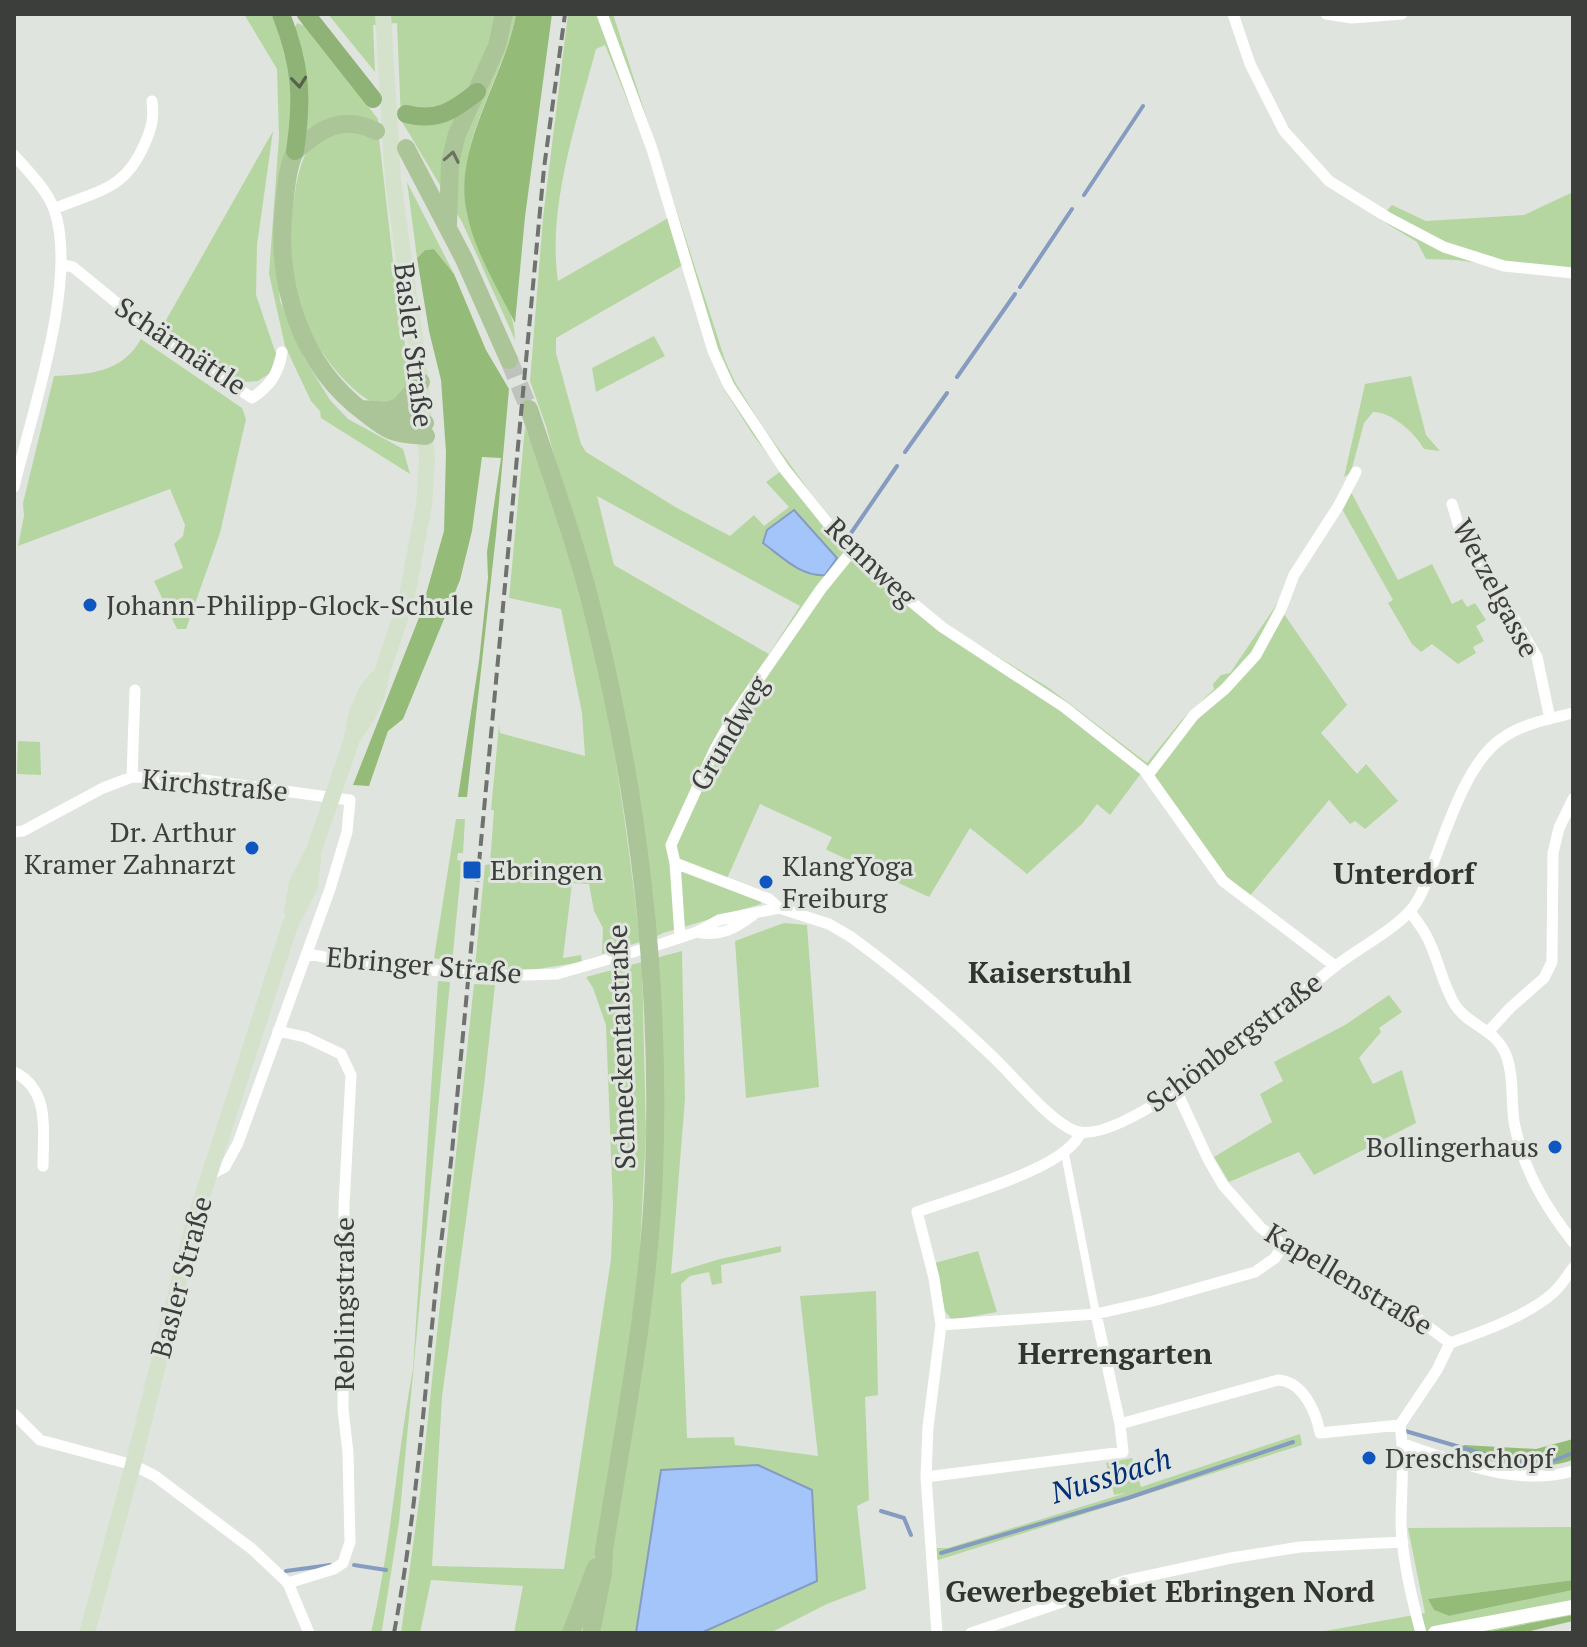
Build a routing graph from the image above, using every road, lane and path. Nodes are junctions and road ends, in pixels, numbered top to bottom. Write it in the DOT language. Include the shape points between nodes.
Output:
graph roads {
  1 [pos="281,14"];
  2 [pos="306,14"];
  3 [pos="504,14"];
  4 [pos="602,14"];
  5 [pos="1233,14"];
  6 [pos="1326,14"];
  7 [pos="1402,14"];
  8 [pos="383,19"];
  9 [pos="477,92"];
  10 [pos="373,99"];
  11 [pos="152,101"];
  12 [pos="406,114"];
  13 [pos="376,131"];
  14 [pos="406,148"];
  15 [pos="295,151"];
  16 [pos="14,155"];
  17 [pos="54,209"];
  18 [pos="448,227"];
  19 [pos="63,265"];
  20 [pos="1573,273"];
  21 [pos="282,352"];
  22 [pos="509,360"];
  23 [pos="421,382"];
  24 [pos="358,408"];
  25 [pos="529,409"];
  26 [pos="388,411"];
  27 [pos="426,430"];
  28 [pos="1356,472"];
  29 [pos="14,487"];
  30 [pos="1452,504"];
  31 [pos="851,552"];
  32 [pos="135,690"];
  33 [pos="1573,713"];
  34 [pos="1550,719"];
  35 [pos="1148,775"];
  36 [pos="132,777"];
  37 [pos="333,797"];
  38 [pos="1573,799"];
  39 [pos="14,832"];
  40 [pos="675,863"];
  41 [pos="779,908"];
  42 [pos="1410,912"];
  43 [pos="680,937"];
  44 [pos="308,954"];
  45 [pos="1335,966"];
  46 [pos="278,1031"];
  47 [pos="1489,1031"];
  48 [pos="14,1072"];
  49 [pos="1176,1090"];
  50 [pos="1081,1132"];
  51 [pos="1065,1154"];
  52 [pos="43,1166"];
  53 [pos="208,1176"];
  54 [pos="1573,1242"];
  55 [pos="1283,1245"];
  56 [pos="1573,1268"];
  57 [pos="1096,1314"];
  58 [pos="941,1325"];
  59 [pos="1450,1343"];
  60 [pos="14,1414"];
  61 [pos="1120,1424"];
  62 [pos="1400,1425"];
  63 [pos="1403,1444"];
  64 [pos="133,1465"];
  65 [pos="1573,1471"];
  66 [pos="926,1477"];
  67 [pos="1403,1542"];
  68 [pos="604,1550"];
  69 [pos="288,1583"];
  70 [pos="1573,1607"];
  71 [pos="87,1633"];
  72 [pos="309,1633"];
  73 [pos="571,1633"];
  74 [pos="591,1633"];
  75 [pos="937,1633"];
  76 [pos="971,1633"];
  77 [pos="1421,1633"];
  78 [pos="1435,1633"];
  1 -- 15 [label="highway, one-way" via="298,67 302,103"];
  2 -- 10 [label="highway"];
  3 -- 9 [label="main road"];
  4 -- 31 [label="street, Rennweg" via="729,386 785,470"];
  5 -- 20 [label="street" via="1250,64 1284,131 1329,181 1444,247 1504,266"];
  6 -- 7 [label="street"];
  8 -- 23 [label="main road, Basler Straße" via="393,180"];
  9 -- 12 [label="highway" via="439,117"];
  18 -- 9 [label="main road, one-way" via="450,162"];
  11 -- 17 [label="street" via="154,120 129,173 106,189"];
  13 -- 15 [label="main road" via="341,123"];
  14 -- 18 [label="main road"];
  15 -- 24 [label="main road" via="282,231 291,306 326,375"];
  16 -- 17 [label="street"];
  17 -- 19 [label="street"];
  18 -- 22 [label="main road"];
  19 -- 21 [label="street, Schärmättle" via="73,267 145,326 252,398 279,371"];
  19 -- 29 [label="street"];
  23 -- 26 [label="main road" via="400,406"];
  23 -- 27 [label="main road, Basler Straße"];
  24 -- 26 [label="main road"];
  24 -- 27 [label="main road" via="390,430"];
  25 -- 68 [label="main road, Schneckentalstraße" via="595,617 629,791 652,984 654,1174 637,1341"];
  26 -- 27 [label="main road"];
  27 -- 37 [label="main road, Basler Straße" via="425,493 402,617 382,672 357,712"];
  28 -- 35 [label="street" via="1294,575 1256,655 1194,715"];
  30 -- 34 [label="street, Wetzelgasse" via="1459,527 1537,657"];
  31 -- 35 [label="street, Rennweg" via="942,627 1064,707"];
  31 -- 40 [label="street, Grundweg" via="734,715 671,845"];
  32 -- 36 [label="street"];
  33 -- 34 [label="street, Schönbergstraße"];
  34 -- 42 [label="street, Schönbergstraße" via="1506,736 1479,764"];
  35 -- 45 [label="street, Rennweg" via="1223,881"];
  36 -- 37 [label="street, Kirchstraße" via="189,778"];
  36 -- 39 [label="street, Kirchstraße"];
  37 -- 44 [label="street, Ebringer Straße" via="350,800 347,832"];
  37 -- 53 [label="main road, Basler Straße" via="314,850 310,886 290,925"];
  38 -- 47 [label="street" via="1553,853 1552,962 1544,978"];
  40 -- 41 [label="street" via="769,899"];
  40 -- 43 [label="street, Grundweg"];
  41 -- 43 [label="street" via="753,915 723,933"];
  41 -- 50 [label="street" via="829,924 861,944 983,1047 1060,1122"];
  42 -- 45 [label="street, Schönbergstraße"];
  42 -- 47 [label="street" via="1428,938 1456,1006"];
  43 -- 44 [label="street, Ebringer Straße" via="557,974 491,976"];
  44 -- 46 [label="street"];
  45 -- 49 [label="street, Schönbergstraße"];
  46 -- 53 [label="street" via="231,1157"];
  46 -- 69 [label="street, Reblingstraße" via="341,1054 351,1075 343,1394 350,1542 343,1563 334,1569"];
  47 -- 54 [label="street" via="1507,1059 1523,1159 1542,1199"];
  48 -- 52 [label="street" via="27,1079 43,1107"];
  49 -- 50 [label="street, Schönbergstraße" via="1112,1126"];
  49 -- 55 [label="street, Kapellenstraße" via="1223,1185"];
  50 -- 51 [label="street"];
  51 -- 57 [label="street"];
  51 -- 58 [label="street" via="917,1212"];
  53 -- 64 [label="main road, Basler Straße"];
  55 -- 57 [label="street" via="1273,1261 1255,1272"];
  55 -- 59 [label="street, Kapellenstraße" via="1418,1319"];
  56 -- 59 [label="street" via="1536,1305"];
  57 -- 58 [label="street"];
  57 -- 61 [label="street"];
  58 -- 66 [label="street"];
  59 -- 62 [label="street"];
  60 -- 64 [label="street" via="40,1440"];
  61 -- 62 [label="street" via="1278,1380 1300,1390 1320,1433"];
  61 -- 66 [label="street" via="1123,1452 1114,1455"];
  62 -- 63 [label="street"];
  63 -- 65 [label="street" via="1517,1476"];
  63 -- 67 [label="street"];
  64 -- 69 [label="street" via="240,1540"];
  64 -- 71 [label="main road, Basler Straße"];
  66 -- 75 [label="street"];
  67 -- 76 [label="street" via="1300,1547 1231,1558 1124,1581"];
  67 -- 77 [label="street"];
  68 -- 73 [label="main road, Schneckentalstraße"];
  68 -- 74 [label="main road, Schneckentalstraße"];
  69 -- 72 [label="street"];
  70 -- 78 [label="street"];
}
